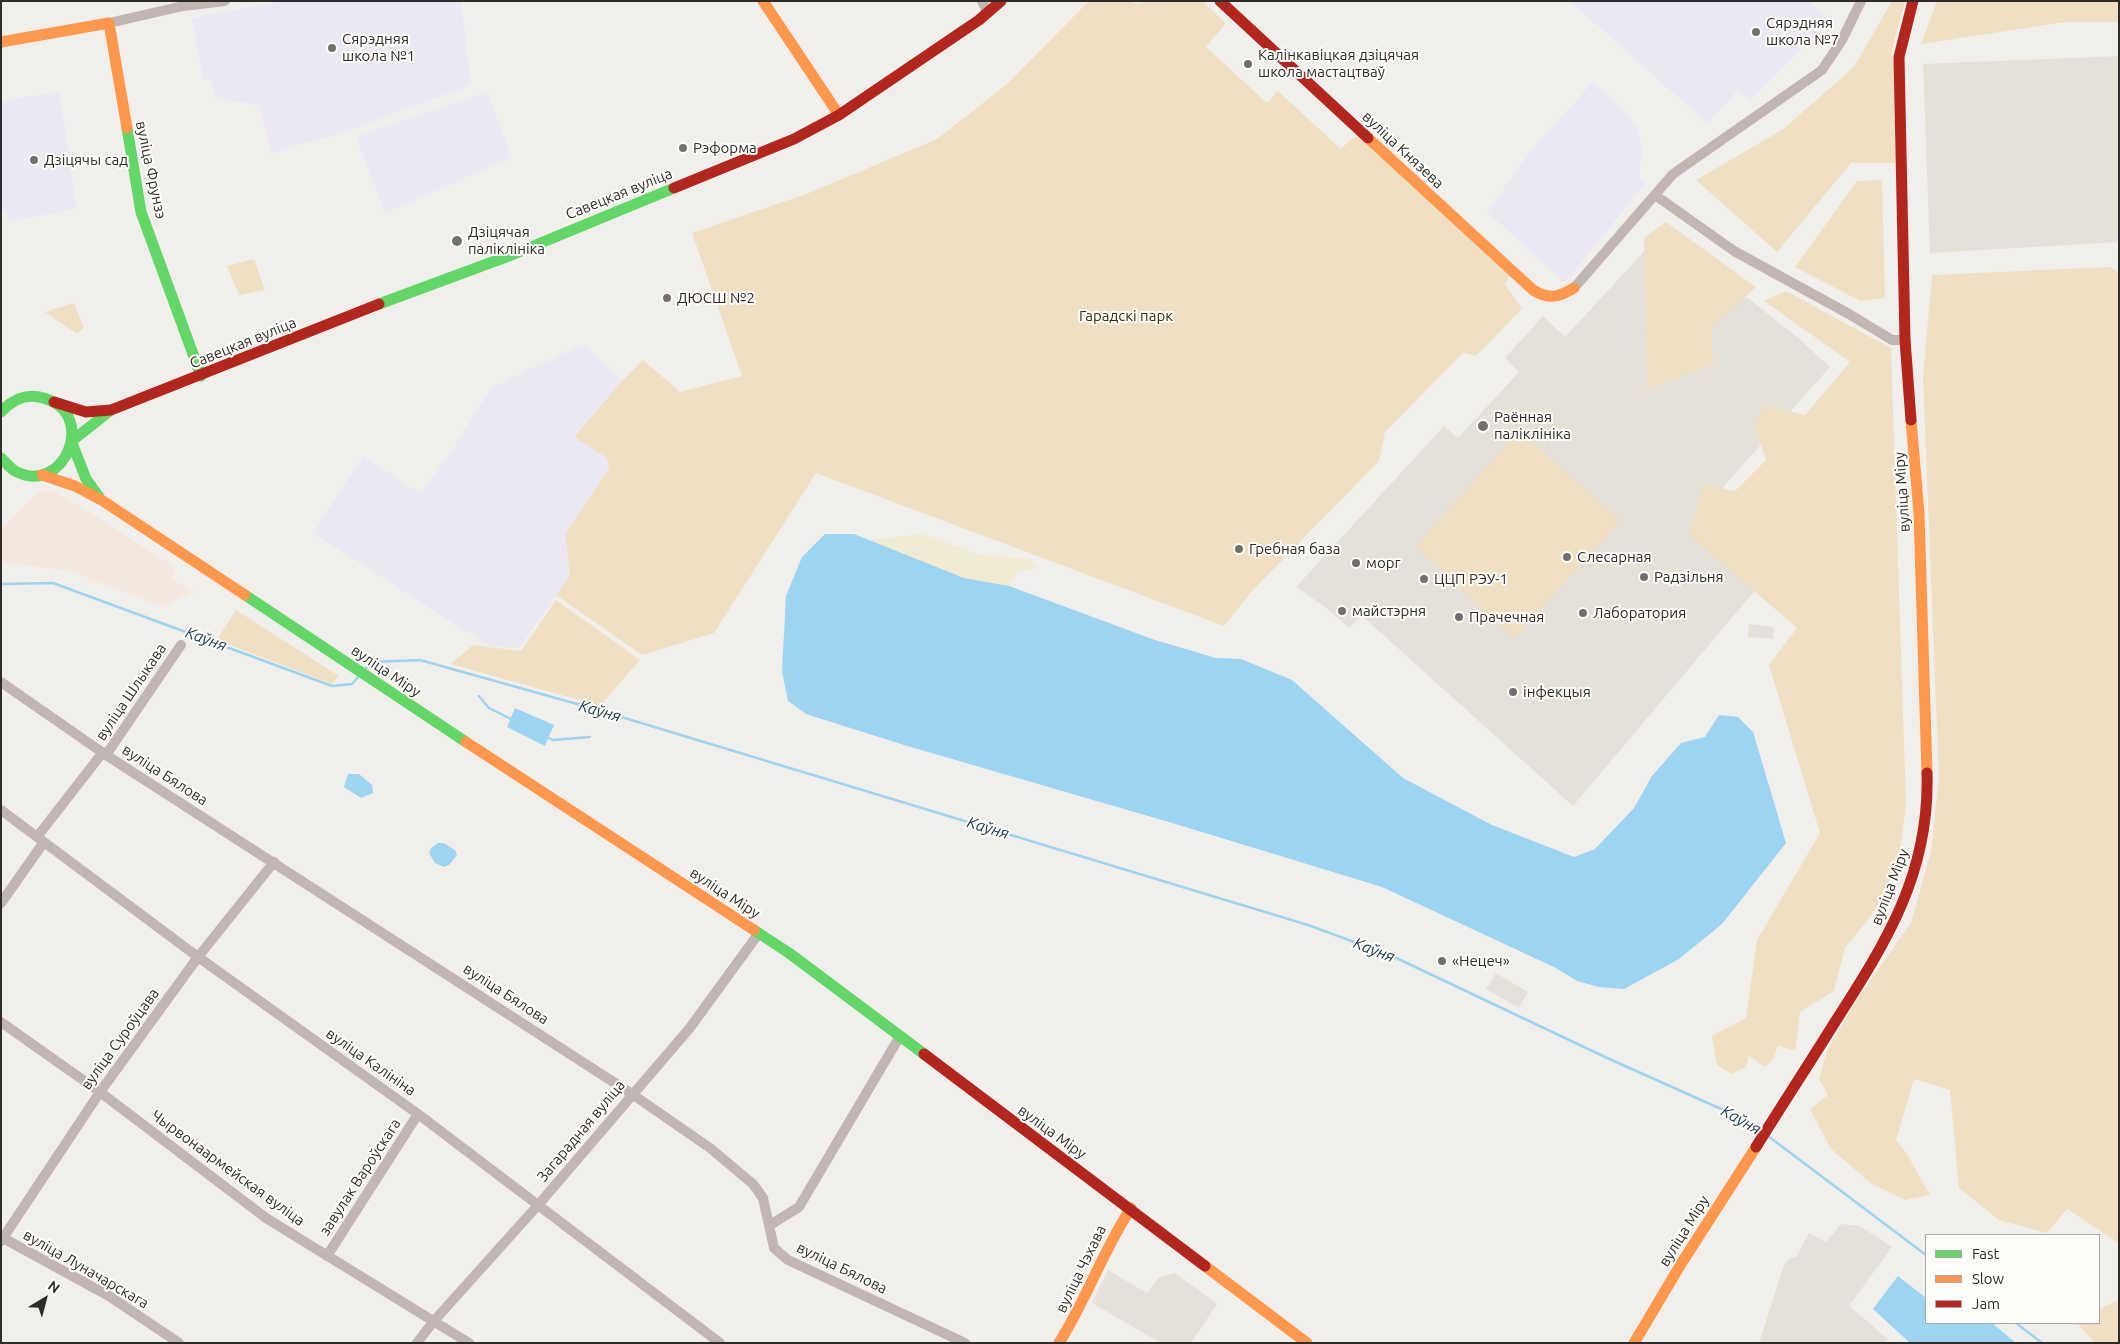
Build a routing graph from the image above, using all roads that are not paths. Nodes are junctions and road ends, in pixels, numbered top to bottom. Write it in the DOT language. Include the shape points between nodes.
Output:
graph roads {
  1 [pos="225,1"];
  2 [pos="763,1"];
  3 [pos="982,1"];
  4 [pos="1001,1"];
  5 [pos="1220,1"];
  6 [pos="1861,1"];
  7 [pos="1913,1"];
  8 [pos="988,13"];
  9 [pos="109,23"];
  10 [pos="1,42"];
  11 [pos="839,115"];
  12 [pos="1655,195"];
  13 [pos="1574,288"];
  14 [pos="1905,340"];
  15 [pos="201,376"];
  16 [pos="17,400"];
  17 [pos="1,402"];
  18 [pos="54,402"];
  19 [pos="111,410"];
  20 [pos="1,412"];
  21 [pos="72,441"];
  22 [pos="3,463"];
  23 [pos="42,475"];
  24 [pos="103,500"];
  25 [pos="181,645"];
  26 [pos="1,682"];
  27 [pos="104,754"];
  28 [pos="1,810"];
  29 [pos="41,840"];
  30 [pos="274,862"];
  31 [pos="1,903"];
  32 [pos="759,933"];
  33 [pos="198,957"];
  34 [pos="1,1022"];
  35 [pos="900,1036"];
  36 [pos="100,1092"];
  37 [pos="632,1094"];
  38 [pos="418,1114"];
  39 [pos="539,1204"];
  40 [pos="1131,1208"];
  41 [pos="770,1225"];
  42 [pos="2,1240"];
  43 [pos="327,1256"];
  44 [pos="433,1322"];
  45 [pos="179,1343"];
  46 [pos="417,1343"];
  47 [pos="469,1343"];
  48 [pos="720,1343"];
  49 [pos="965,1343"];
  50 [pos="1059,1343"];
  51 [pos="1307,1343"];
  52 [pos="1634,1343"];
  1 -- 9 [label="street" via="184,6"];
  2 -- 11 [label="main road"];
  3 -- 8 [label="street"];
  4 -- 8 [label="main road, Савецкая вуліца"];
  5 -- 13 [label="main road, вуліца Князева" via="1533,290 1542,297 1555,298"];
  6 -- 12 [label="street" via="1842,40 1822,70 1673,174"];
  7 -- 14 [label="main road, вуліца Міру" via="1899,57"];
  8 -- 11 [label="main road, Савецкая вуліца"];
  9 -- 10 [label="main road"];
  9 -- 15 [label="main road, вуліца Фрунзэ" via="141,212"];
  11 -- 15 [label="main road, Савецкая вуліца" via="794,139 514,254"];
  12 -- 13 [label="street"];
  12 -- 14 [label="street" via="1734,251 1892,340"];
  14 -- 52 [label="main road, вуліца Міру" via="1919,513 1926,709 1926,820 1917,866 1878,955"];
  15 -- 19 [label="main road, Савецкая вуліца"];
  16 -- 17 [label="main road, Савецкая вуліца"];
  16 -- 18 [label="main road, Савецкая вуліца" via="36,396"];
  16 -- 20 [label="main road"];
  18 -- 19 [label="main road, Савецкая вуліца" via="86,412"];
  18 -- 21 [label="main road, вуліца Міру" via="67,416"];
  19 -- 21 [label="main road, Савецкая вуліца"];
  21 -- 23 [label="main road" via="62,462"];
  21 -- 24 [label="main road, вуліца Міру" via="86,479"];
  22 -- 23 [label="main road, вуліца Міру" via="20,474"];
  23 -- 24 [label="main road, вуліца Міру"];
  24 -- 32 [label="main road, вуліца Міру" via="581,819"];
  25 -- 27 [label="street, вуліца Шлыкава"];
  26 -- 27 [label="street, вуліца Бялова"];
  27 -- 29 [label="street, вуліца Шлыкава"];
  27 -- 30 [label="street, вуліца Бялова"];
  28 -- 29 [label="street, вуліца Калініна"];
  29 -- 31 [label="street"];
  29 -- 33 [label="street, вуліца Калініна"];
  30 -- 33 [label="street, вуліца Суроўцава"];
  30 -- 37 [label="street, вуліца Бялова"];
  32 -- 35 [label="main road, вуліца Міру"];
  32 -- 37 [label="street, Загарадная вуліца" via="689,1030"];
  33 -- 36 [label="street, вуліца Суроўцава"];
  33 -- 38 [label="street, вуліца Калініна"];
  34 -- 36 [label="street, Чырвонаармейская вуліца"];
  35 -- 40 [label="main road, вуліца Міру"];
  35 -- 41 [label="street" via="799,1206"];
  36 -- 42 [label="street, вуліца Суроўцава"];
  36 -- 43 [label="street, Чырвонаармейская вуліца" via="266,1218"];
  37 -- 39 [label="street, Загарадная вуліца"];
  37 -- 41 [label="street, вуліца Бялова" via="710,1148 753,1184 763,1198"];
  38 -- 39 [label="street, вуліца Калініна"];
  38 -- 43 [label="street, завулак Вароўскага"];
  39 -- 44 [label="street, Загарадная вуліца"];
  39 -- 48 [label="street, вуліца Калініна"];
  40 -- 50 [label="main road, вуліца Чэхава"];
  40 -- 51 [label="main road, вуліца Міру"];
  41 -- 49 [label="street, вуліца Бялова" via="774,1248 788,1260"];
  42 -- 45 [label="street, вуліца Луначарскага" via="108,1296"];
  43 -- 44 [label="street, Чырвонаармейская вуліца"];
  44 -- 46 [label="street, Загарадная вуліца"];
  44 -- 47 [label="street, Чырвонаармейская вуліца"];
}
